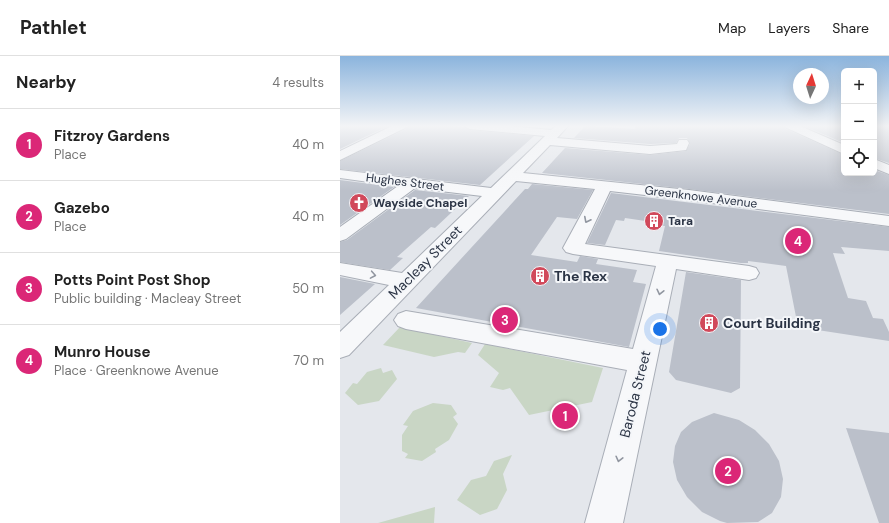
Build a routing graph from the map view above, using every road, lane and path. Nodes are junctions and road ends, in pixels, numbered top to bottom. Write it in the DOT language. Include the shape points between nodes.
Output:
graph roads {
  1 [pos="357,148"];
  2 [pos="541,148"];
  3 [pos="638,148"];
  4 [pos="674,148"];
  5 [pos="340,156"];
  6 [pos="877,164"];
  7 [pos="889,170"];
  8 [pos="340,174"];
  9 [pos="512,176"];
  10 [pos="412,183"];
  11 [pos="605,185"];
  12 [pos="494,193"];
  13 [pos="889,221"];
  14 [pos="340,235"];
  15 [pos="667,262"];
  16 [pos="340,269"];
  17 [pos="749,273"];
  18 [pos="406,281"];
  19 [pos="406,320"];
  20 [pos="340,348"];
  21 [pos="643,362"];
  22 [pos="604,523"];
  1 -- 5 [label="street"];
  2 -- 9 [label="street, Macleay Street"];
  3 -- 4 [label="street" via="650,150"];
  6 -- 7 [label="street"];
  8 -- 10 [label="street, Hughes Street"];
  9 -- 11 [label="street, Greenknowe Avenue"];
  9 -- 12 [label="street, Macleay Street"];
  10 -- 12 [label="street, Hughes Street"];
  10 -- 14 [label="street"];
  11 -- 13 [label="street, Greenknowe Avenue"];
  11 -- 15 [label="street, one-way" via="573,248"];
  12 -- 18 [label="street, Macleay Street"];
  15 -- 17 [label="street"];
  15 -- 21 [label="street, Baroda Street, one-way"];
  16 -- 18 [label="street, one-way"];
  18 -- 20 [label="street, Macleay Street"];
  19 -- 21 [label="street"];
  21 -- 22 [label="street, Baroda Street, one-way"];
}
